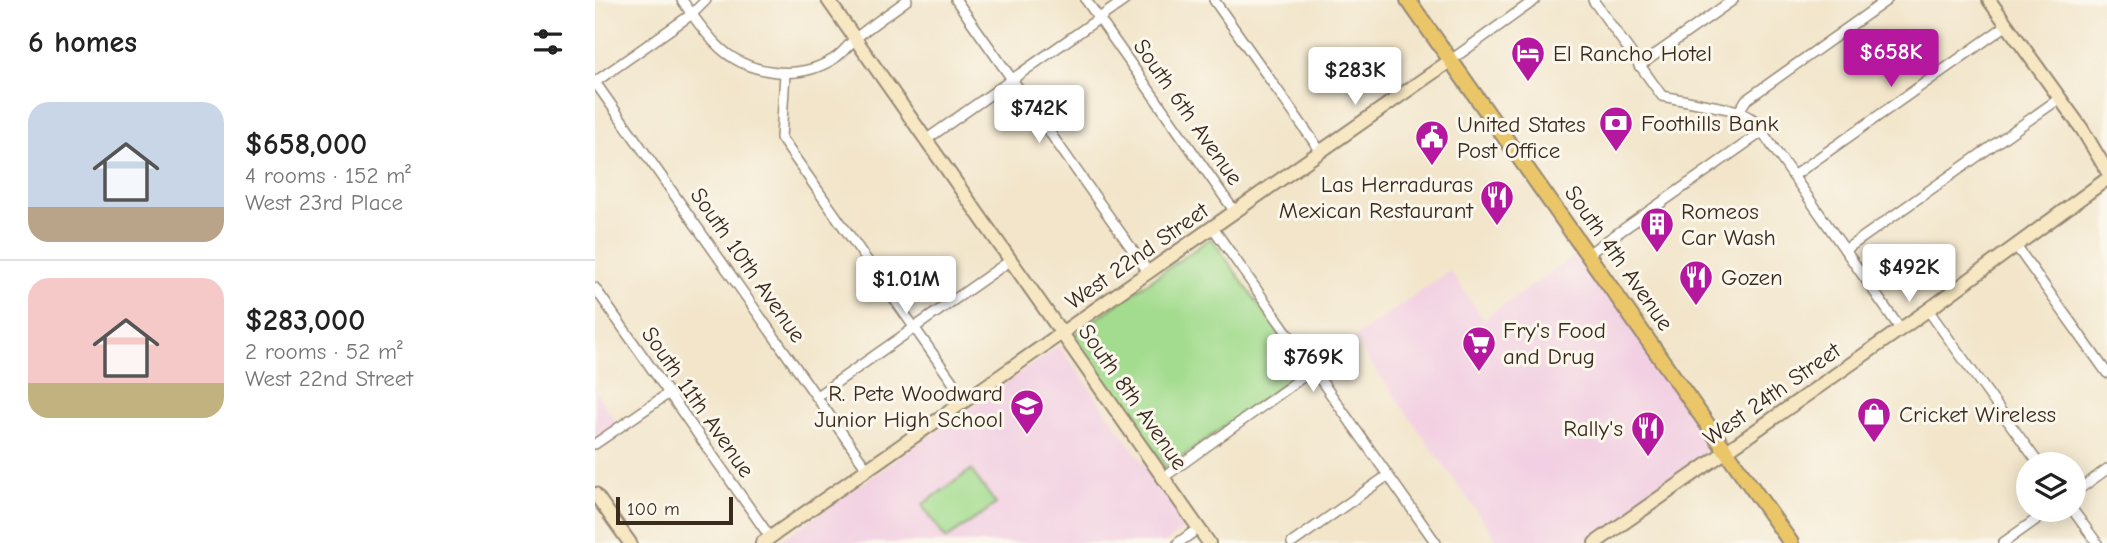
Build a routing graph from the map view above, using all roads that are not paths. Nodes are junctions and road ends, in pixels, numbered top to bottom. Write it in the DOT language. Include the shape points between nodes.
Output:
graph roads {
  1 [pos="682,0"];
  2 [pos="706,0"];
  3 [pos="828,0"];
  4 [pos="907,0"];
  5 [pos="955,0"];
  6 [pos="1086,0"];
  7 [pos="1125,0"];
  8 [pos="1214,0"];
  9 [pos="1408,0"];
  10 [pos="1535,0"];
  11 [pos="1593,0"];
  12 [pos="1733,0"];
  13 [pos="1887,0"];
  14 [pos="1990,0"];
  15 [pos="692,14"];
  16 [pos="1099,19"];
  17 [pos="2007,26"];
  18 [pos="855,39"];
  19 [pos="1451,60"];
  20 [pos="1639,66"];
  21 [pos="785,74"];
  22 [pos="1011,80"];
  23 [pos="595,82"];
  24 [pos="2060,99"];
  25 [pos="1739,111"];
  26 [pos="1762,132"];
  27 [pos="926,139"];
  28 [pos="1321,152"];
  29 [pos="2107,171"];
  30 [pos="1793,176"];
  31 [pos="2107,179"];
  32 [pos="1235,212"];
  33 [pos="1213,228"];
  34 [pos="2016,246"];
  35 [pos="1845,250"];
  36 [pos="1588,254"];
  37 [pos="1011,260"];
  38 [pos="1149,273"];
  39 [pos="595,288"];
  40 [pos="1928,310"];
  41 [pos="913,328"];
  42 [pos="1901,330"];
  43 [pos="1063,334"];
  44 [pos="1314,369"];
  45 [pos="2107,373"];
  46 [pos="669,393"];
  47 [pos="817,396"];
  48 [pos="966,401"];
  49 [pos="595,444"];
  50 [pos="1727,451"];
  51 [pos="2030,452"];
  52 [pos="2107,469"];
  53 [pos="868,470"];
  54 [pos="1387,476"];
  55 [pos="1164,477"];
  56 [pos="2086,484"];
  57 [pos="595,494"];
  58 [pos="2033,522"];
  59 [pos="2082,522"];
  60 [pos="1199,528"];
  61 [pos="766,540"];
  62 [pos="1599,542"];
  63 [pos="629,543"];
  64 [pos="1178,543"];
  65 [pos="1209,543"];
  66 [pos="1292,543"];
  67 [pos="1436,543"];
  68 [pos="1791,543"];
  69 [pos="2003,543"];
  70 [pos="2097,543"];
  1 -- 15 [label="street"];
  2 -- 15 [label="street"];
  3 -- 18 [label="street, South 8th Avenue"];
  4 -- 18 [label="street"];
  5 -- 22 [label="street"];
  6 -- 16 [label="street, South 6th Avenue"];
  7 -- 16 [label="street"];
  8 -- 28 [label="street"];
  9 -- 19 [label="main road, South 4th Avenue"];
  10 -- 19 [label="street, West 22nd Street"];
  11 -- 20 [label="street"];
  12 -- 20 [label="street"];
  13 -- 25 [label="street" via="1746,100"];
  14 -- 17 [label="street"];
  15 -- 21 [label="street" via="716,45 738,61"];
  15 -- 23 [label="street"];
  16 -- 22 [label="street"];
  16 -- 32 [label="street, South 6th Avenue"];
  17 -- 24 [label="street"];
  17 -- 30 [label="street"];
  18 -- 21 [label="street" via="836,58"];
  18 -- 27 [label="street, South 8th Avenue"];
  19 -- 28 [label="street, West 22nd Street"];
  19 -- 36 [label="main road, South 4th Avenue"];
  20 -- 25 [label="street" via="1662,96"];
  21 -- 41 [label="street" via="781,138"];
  22 -- 27 [label="street"];
  22 -- 38 [label="street"];
  23 -- 47 [label="street, South 10th Avenue"];
  24 -- 29 [label="street"];
  24 -- 35 [label="street"];
  25 -- 26 [label="street"];
  26 -- 30 [label="street"];
  26 -- 36 [label="street"];
  27 -- 37 [label="street, South 8th Avenue"];
  28 -- 32 [label="street, West 22nd Street"];
  30 -- 35 [label="street"];
  31 -- 34 [label="street, West 24th Street"];
  32 -- 33 [label="street, West 22nd Street"];
  33 -- 38 [label="street, West 22nd Street"];
  33 -- 44 [label="street"];
  34 -- 40 [label="street, West 24th Street"];
  34 -- 45 [label="street"];
  35 -- 42 [label="street"];
  36 -- 50 [label="main road, South 4th Avenue"];
  37 -- 41 [label="street"];
  37 -- 43 [label="street, South 8th Avenue"];
  38 -- 43 [label="street, West 22nd Street"];
  39 -- 46 [label="street, South 11th Avenue"];
  40 -- 42 [label="street, West 24th Street"];
  40 -- 51 [label="street"];
  41 -- 47 [label="street"];
  41 -- 48 [label="street"];
  42 -- 50 [label="street, West 24th Street"];
  43 -- 48 [label="street, West 22nd Street"];
  43 -- 55 [label="street, South 8th Avenue"];
  44 -- 54 [label="street"];
  44 -- 55 [label="street"];
  46 -- 49 [label="street"];
  46 -- 61 [label="street, South 11th Avenue"];
  47 -- 53 [label="street, South 10th Avenue"];
  48 -- 53 [label="street, West 22nd Street"];
  50 -- 62 [label="street, West 24th Street"];
  50 -- 68 [label="main road, South 4th Avenue"];
  52 -- 56 [label="street"];
  53 -- 61 [label="street, West 22nd Street"];
  54 -- 66 [label="street"];
  54 -- 67 [label="street"];
  55 -- 60 [label="street, South 8th Avenue"];
  57 -- 63 [label="street"];
  58 -- 69 [label="street"];
  59 -- 70 [label="street"];
  60 -- 64 [label="street"];
  60 -- 65 [label="street, South 8th Avenue"];
}
